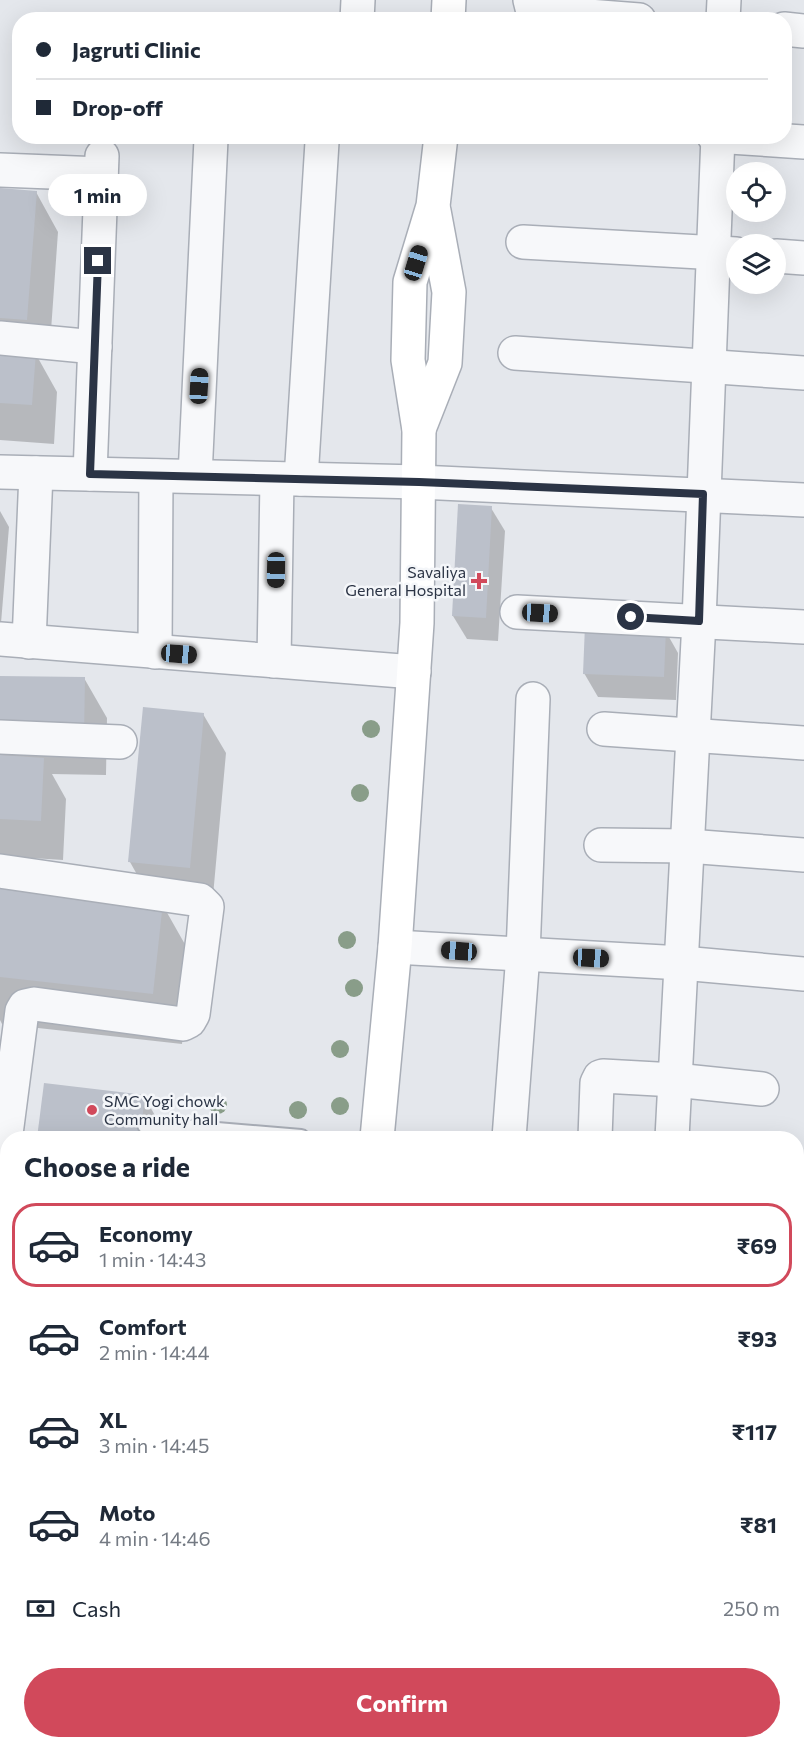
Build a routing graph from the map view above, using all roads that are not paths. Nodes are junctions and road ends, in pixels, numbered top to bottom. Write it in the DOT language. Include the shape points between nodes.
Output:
graph roads {
  1 [pos="530,0"];
  2 [pos="538,12"];
  3 [pos="211,144"];
  4 [pos="322,144"];
  5 [pos="440,144"];
  6 [pos="717,144"];
  7 [pos="0,170"];
  8 [pos="523,242"];
  9 [pos="725,254"];
  10 [pos="786,257"];
  11 [pos="804,258"];
  12 [pos="0,338"];
  13 [pos="95,347"];
  14 [pos="515,353"];
  15 [pos="708,367"];
  16 [pos="804,373"];
  17 [pos="0,472"];
  18 [pos="36,472"];
  19 [pos="90,474"];
  20 [pos="156,476"];
  21 [pos="195,476"];
  22 [pos="289,479"];
  23 [pos="419,482"];
  24 [pos="703,494"];
  25 [pos="804,500"];
  26 [pos="517,612"];
  27 [pos="699,621"];
  28 [pos="804,627"];
  29 [pos="15,641"];
  30 [pos="155,652"];
  31 [pos="274,661"];
  32 [pos="414,672"];
  33 [pos="533,699"];
  34 [pos="604,729"];
  35 [pos="693,735"];
  36 [pos="0,737"];
  37 [pos="120,742"];
  38 [pos="804,743"];
  39 [pos="600,845"];
  40 [pos="687,846"];
  41 [pos="804,855"];
  42 [pos="0,871"];
  43 [pos="395,947"];
  44 [pos="523,954"];
  45 [pos="682,963"];
  46 [pos="804,974"];
  47 [pos="8,1045"];
  48 [pos="675,1080"];
  49 [pos="762,1089"];
  50 [pos="146,1125"];
  51 [pos="3,1131"];
  52 [pos="218,1131"];
  53 [pos="378,1131"];
  54 [pos="510,1131"];
  55 [pos="595,1131"];
  56 [pos="672,1131"];
  1 -- 2 [label="street"];
  3 -- 21 [label="street"];
  4 -- 22 [label="street"];
  5 -- 23 [label="street" via="433,206 449,292 445,363 419,430"];
  6 -- 9 [label="street"];
  7 -- 13 [label="street" via="101,165"];
  8 -- 9 [label="street"];
  9 -- 15 [label="street"];
  10 -- 11 [label="street"];
  12 -- 13 [label="street"];
  13 -- 19 [label="street"];
  14 -- 15 [label="street"];
  15 -- 16 [label="street"];
  15 -- 24 [label="street"];
  17 -- 18 [label="street"];
  18 -- 19 [label="street"];
  18 -- 29 [label="street"];
  19 -- 20 [label="street"];
  20 -- 21 [label="street"];
  20 -- 30 [label="street"];
  21 -- 22 [label="street"];
  22 -- 23 [label="street"];
  22 -- 31 [label="street"];
  23 -- 24 [label="street"];
  23 -- 32 [label="street"];
  24 -- 25 [label="street"];
  24 -- 27 [label="street"];
  26 -- 27 [label="street"];
  27 -- 28 [label="street"];
  27 -- 35 [label="street"];
  29 -- 30 [label="street"];
  30 -- 31 [label="street"];
  31 -- 32 [label="street"];
  32 -- 43 [label="street"];
  33 -- 44 [label="street"];
  34 -- 35 [label="street"];
  35 -- 38 [label="street"];
  35 -- 40 [label="street"];
  36 -- 37 [label="street"];
  39 -- 40 [label="street"];
  40 -- 41 [label="street"];
  40 -- 45 [label="street"];
  42 -- 47 [label="street" via="200,900 207,907 189,1021 176,1024 30,1004 22,1011"];
  43 -- 44 [label="street"];
  43 -- 53 [label="street"];
  44 -- 45 [label="street"];
  44 -- 54 [label="street"];
  45 -- 46 [label="street"];
  45 -- 48 [label="street"];
  47 -- 51 [label="street"];
  48 -- 49 [label="street"];
  48 -- 55 [label="street" via="600,1077"];
  48 -- 56 [label="street"];
  50 -- 52 [label="lane"];
}
